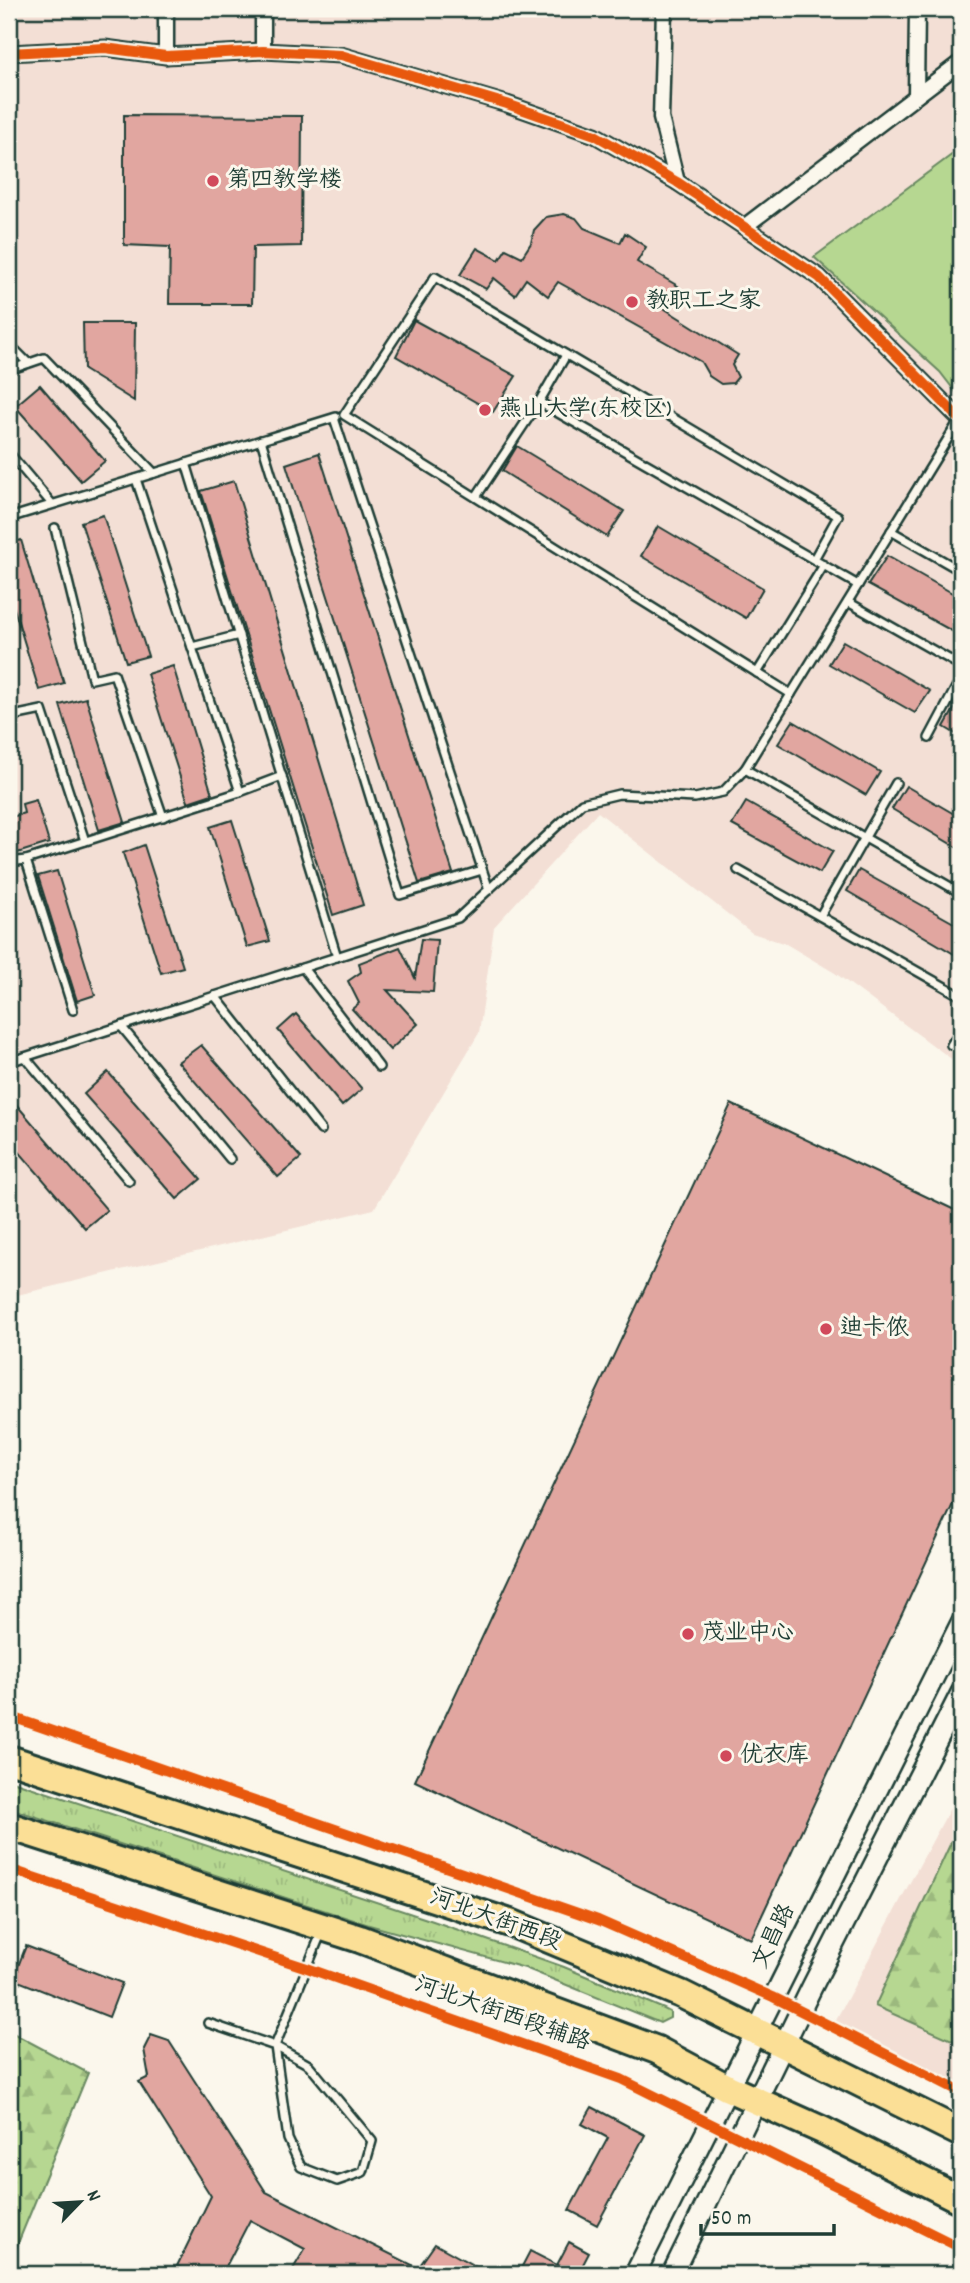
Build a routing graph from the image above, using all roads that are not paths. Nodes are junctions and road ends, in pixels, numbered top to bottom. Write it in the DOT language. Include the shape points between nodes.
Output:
graph roads {
  1 [pos="166,9"];
  2 [pos="263,9"];
  3 [pos="664,9"];
  4 [pos="917,9"];
  5 [pos="263,51"];
  6 [pos="9,53"];
  7 [pos="166,56"];
  8 [pos="961,62"];
  9 [pos="916,96"];
  10 [pos="677,182"];
  11 [pos="744,227"];
  12 [pos="9,344"];
  13 [pos="566,355"];
  14 [pos="28,363"];
  15 [pos="9,370"];
  16 [pos="539,402"];
  17 [pos="344,415"];
  18 [pos="334,418"];
  19 [pos="961,420"];
  20 [pos="261,440"];
  21 [pos="9,453"];
  22 [pos="186,463"];
  23 [pos="154,473"];
  24 [pos="136,479"];
  25 [pos="477,498"];
  26 [pos="52,504"];
  27 [pos="9,518"];
  28 [pos="55,528"];
  29 [pos="891,531"];
  30 [pos="814,559"];
  31 [pos="824,565"];
  32 [pos="961,571"];
  33 [pos="858,584"];
  34 [pos="848,602"];
  35 [pos="239,635"];
  36 [pos="192,647"];
  37 [pos="961,666"];
  38 [pos="757,673"];
  39 [pos="961,678"];
  40 [pos="791,694"];
  41 [pos="9,702"];
  42 [pos="929,738"];
  43 [pos="745,769"];
  44 [pos="282,776"];
  45 [pos="896,783"];
  46 [pos="240,792"];
  47 [pos="163,817"];
  48 [pos="865,838"];
  49 [pos="85,841"];
  50 [pos="26,859"];
  51 [pos="9,862"];
  52 [pos="482,870"];
  53 [pos="738,870"];
  54 [pos="489,890"];
  55 [pos="961,893"];
  56 [pos="820,916"];
  57 [pos="337,957"];
  58 [pos="303,968"];
  59 [pos="215,996"];
  60 [pos="961,996"];
  61 [pos="74,1010"];
  62 [pos="121,1026"];
  63 [pos="961,1028"];
  64 [pos="951,1045"];
  65 [pos="25,1057"];
  66 [pos="9,1062"];
  67 [pos="379,1067"];
  68 [pos="321,1130"];
  69 [pos="230,1159"];
  70 [pos="129,1181"];
  71 [pos="961,1623"];
  72 [pos="961,1693"];
  73 [pos="9,1759"];
  74 [pos="9,1826"];
  75 [pos="324,1927"];
  76 [pos="208,2023"];
  77 [pos="757,2030"];
  78 [pos="785,2045"];
  79 [pos="275,2046"];
  80 [pos="728,2088"];
  81 [pos="757,2101"];
  82 [pos="961,2133"];
  83 [pos="961,2200"];
  84 [pos="635,2274"];
  85 [pos="671,2274"];
  1 -- 7 [label="street"];
  2 -- 5 [label="street"];
  3 -- 10 [label="street" via="661,118"];
  4 -- 9 [label="street"];
  5 -- 7 [label="street"];
  5 -- 10 [label="street" via="341,55 507,104 595,135"];
  6 -- 7 [label="street" via="105,48"];
  8 -- 9 [label="street"];
  9 -- 11 [label="street"];
  10 -- 11 [label="street"];
  11 -- 19 [label="street" via="818,277"];
  12 -- 14 [label="lane"];
  13 -- 16 [label="lane"];
  13 -- 17 [label="lane" via="435,277"];
  13 -- 30 [label="lane" via="838,516"];
  14 -- 15 [label="lane"];
  14 -- 23 [label="lane" via="44,358"];
  16 -- 25 [label="lane"];
  16 -- 30 [label="lane"];
  17 -- 18 [label="lane"];
  17 -- 25 [label="lane"];
  18 -- 20 [label="lane"];
  18 -- 52 [label="lane"];
  19 -- 29 [label="lane"];
  20 -- 22 [label="lane"];
  20 -- 52 [label="lane" via="400,895"];
  21 -- 26 [label="lane"];
  22 -- 23 [label="lane"];
  22 -- 35 [label="lane"];
  23 -- 24 [label="lane"];
  24 -- 26 [label="lane"];
  24 -- 36 [label="lane"];
  25 -- 38 [label="lane"];
  26 -- 27 [label="lane"];
  28 -- 47 [label="lane" via="92,679 114,674"];
  29 -- 32 [label="lane"];
  29 -- 33 [label="lane"];
  30 -- 31 [label="lane"];
  31 -- 33 [label="lane"];
  31 -- 38 [label="lane"];
  33 -- 34 [label="lane"];
  34 -- 37 [label="lane"];
  34 -- 40 [label="lane"];
  35 -- 36 [label="lane"];
  35 -- 44 [label="lane"];
  36 -- 46 [label="lane"];
  38 -- 40 [label="lane"];
  39 -- 42 [label="lane"];
  40 -- 43 [label="lane"];
  41 -- 49 [label="lane" via="13,716 42,710"];
  43 -- 48 [label="lane"];
  43 -- 54 [label="lane" via="723,792 695,799 620,794 582,803"];
  44 -- 46 [label="lane"];
  44 -- 57 [label="lane"];
  45 -- 48 [label="lane"];
  46 -- 47 [label="lane"];
  47 -- 49 [label="lane"];
  48 -- 55 [label="lane"];
  48 -- 56 [label="lane"];
  49 -- 50 [label="lane"];
  50 -- 51 [label="lane"];
  50 -- 61 [label="lane"];
  52 -- 54 [label="lane"];
  53 -- 56 [label="lane"];
  54 -- 57 [label="lane" via="458,918"];
  56 -- 60 [label="lane"];
  57 -- 58 [label="lane"];
  58 -- 59 [label="lane"];
  58 -- 67 [label="lane"];
  59 -- 62 [label="lane"];
  59 -- 68 [label="lane"];
  62 -- 65 [label="lane"];
  62 -- 69 [label="lane"];
  63 -- 64 [label="lane"];
  65 -- 66 [label="lane"];
  65 -- 70 [label="lane"];
  71 -- 77 [label="main road, 文昌路"];
  72 -- 78 [label="main road"];
  73 -- 77 [label="highway, 河北大街西段" via="513,1924"];
  74 -- 75 [label="highway"];
  75 -- 79 [label="lane"];
  75 -- 80 [label="highway" via="657,2050"];
  76 -- 79 [label="lane"];
  77 -- 78 [label="highway, 河北大街西段"];
  77 -- 80 [label="main road, 文昌路"];
  78 -- 81 [label="main road"];
  78 -- 82 [label="highway, 河北大街西段"];
  79 -- 79 [label="lane" via="309,2065 372,2141 363,2172 337,2181 301,2167 288,2138"];
  80 -- 81 [label="highway"];
  80 -- 84 [label="main road, 文昌路"];
  81 -- 83 [label="highway"];
  81 -- 85 [label="main road"];
}
